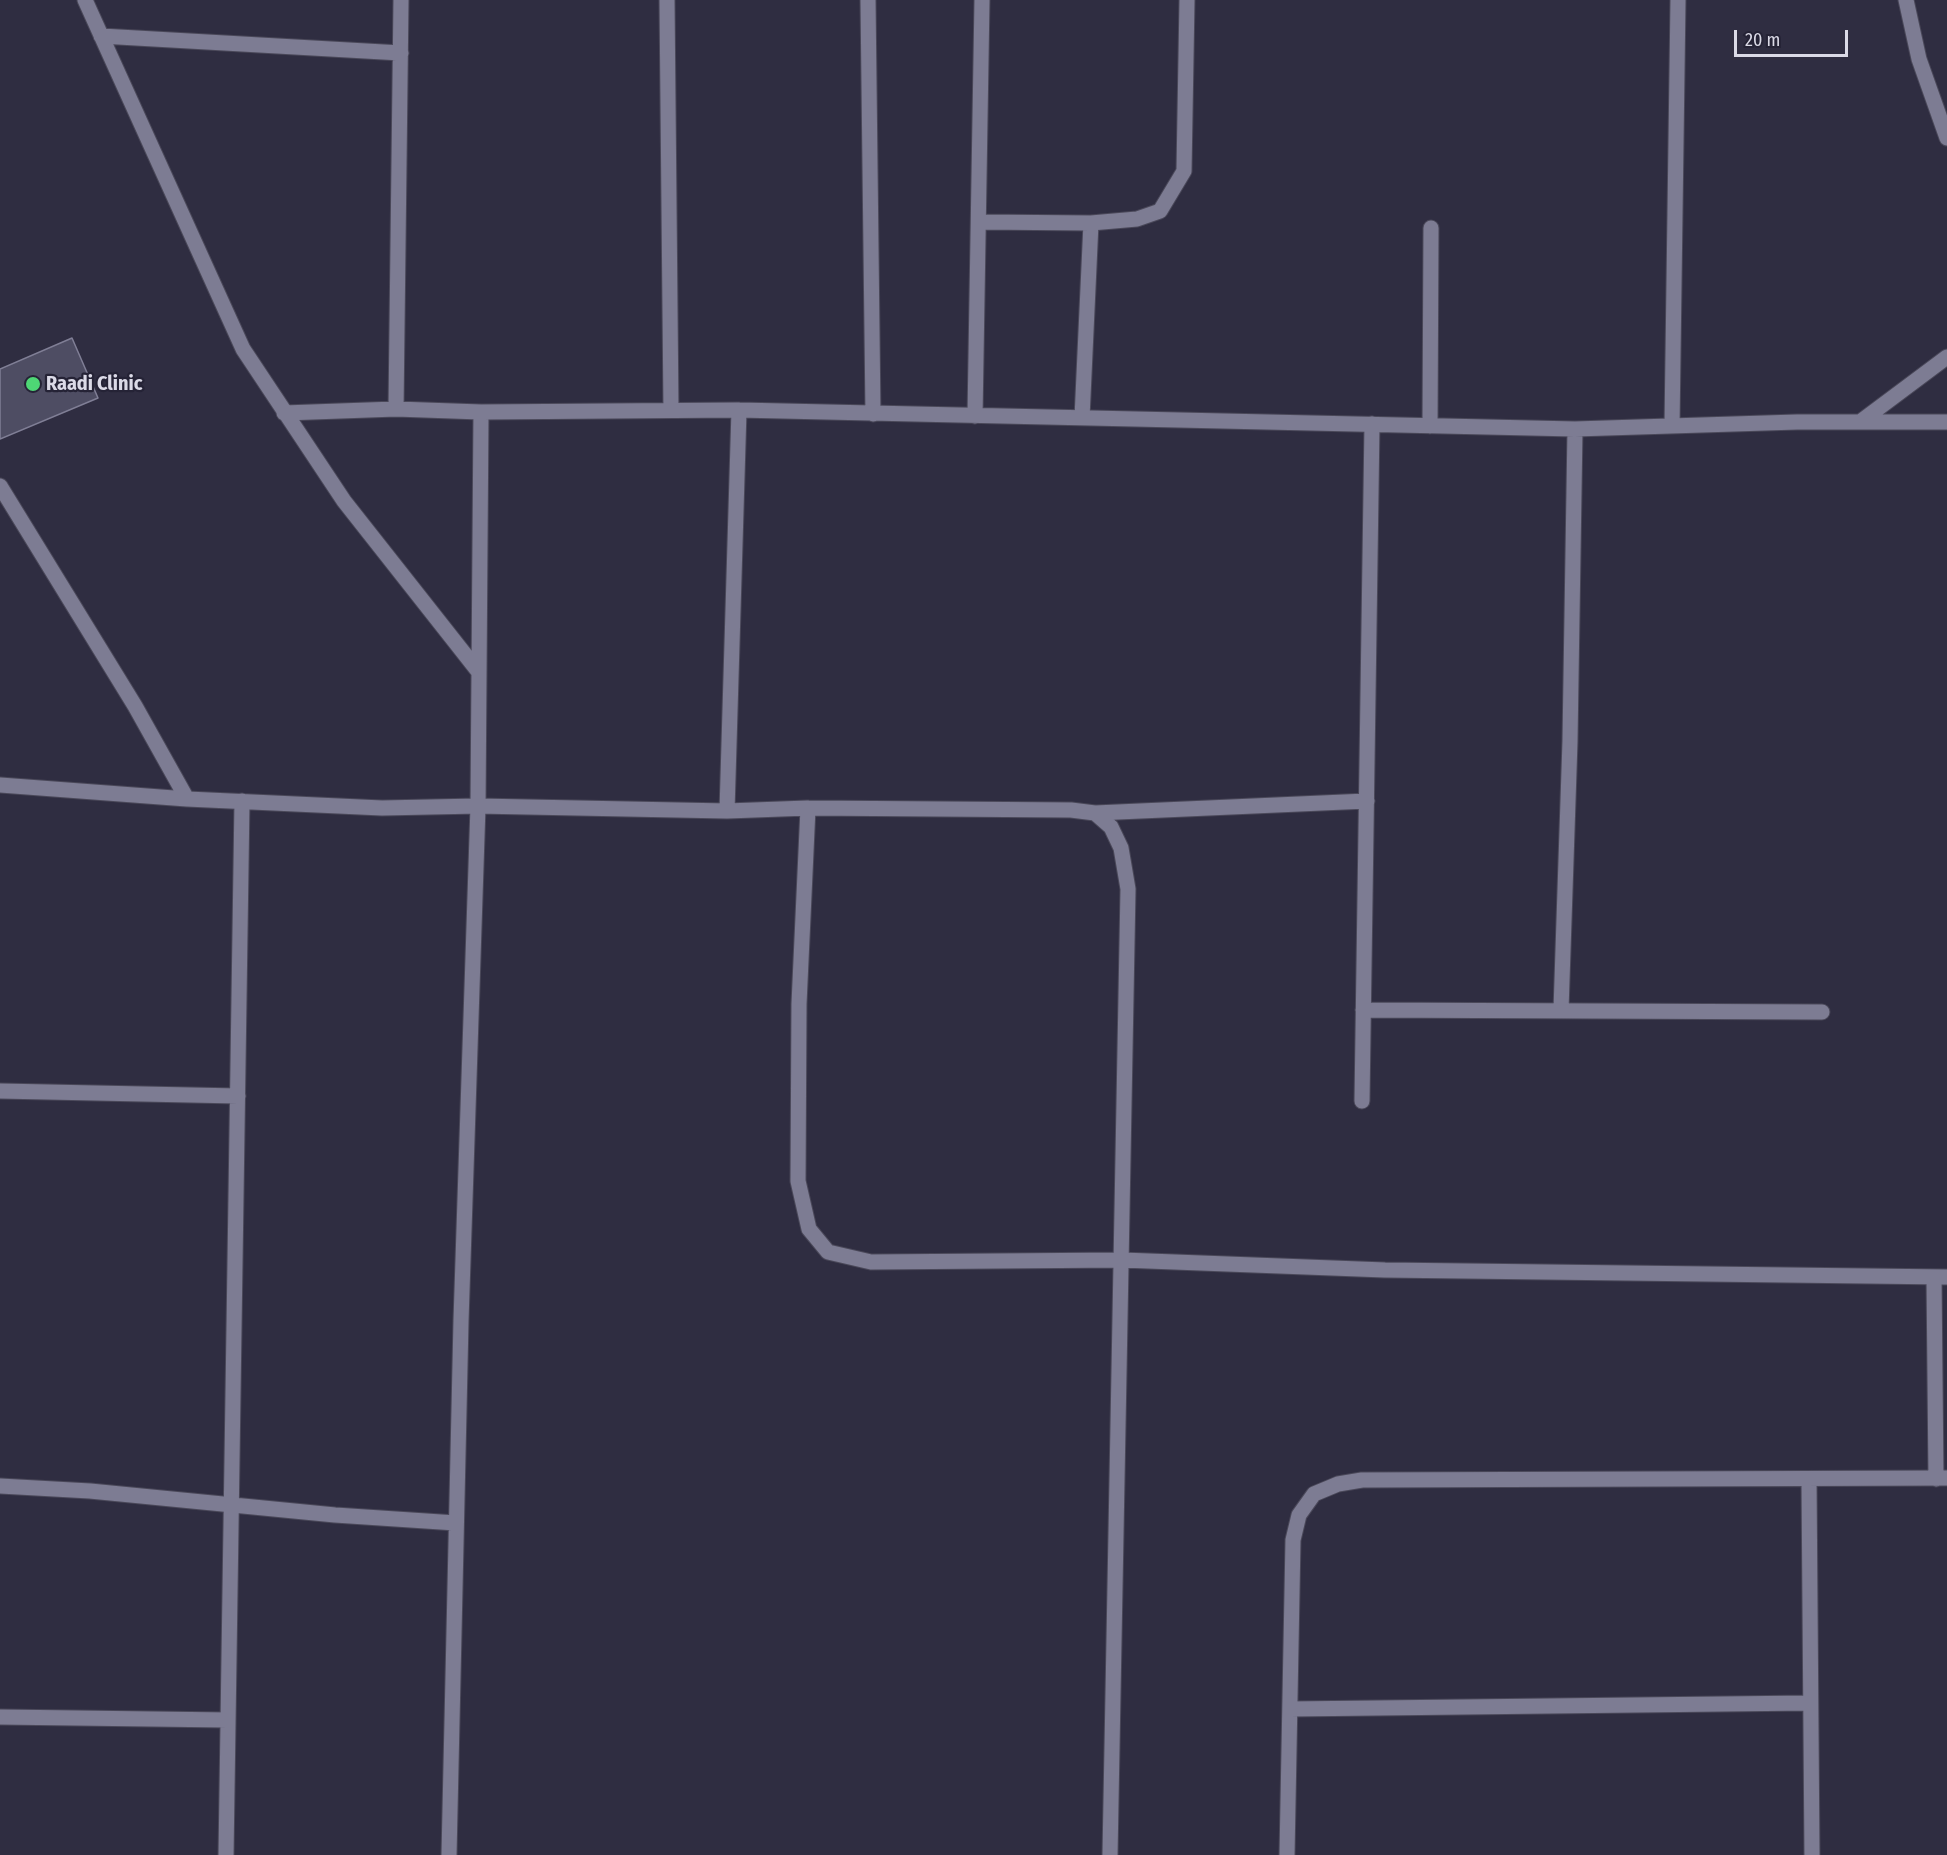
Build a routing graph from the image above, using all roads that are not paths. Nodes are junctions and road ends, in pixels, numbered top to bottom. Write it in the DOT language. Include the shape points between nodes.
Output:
graph roads {
  1 [pos="85,0"];
  2 [pos="400,0"];
  3 [pos="667,0"];
  4 [pos="868,0"];
  5 [pos="982,0"];
  6 [pos="1187,0"];
  7 [pos="1678,0"];
  8 [pos="1906,0"];
  9 [pos="101,36"];
  10 [pos="401,53"];
  11 [pos="1947,138"];
  12 [pos="980,222"];
  13 [pos="1090,223"];
  14 [pos="1431,228"];
  15 [pos="1947,357"];
  16 [pos="396,409"];
  17 [pos="672,410"];
  18 [pos="739,410"];
  19 [pos="481,412"];
  20 [pos="284,413"];
  21 [pos="873,414"];
  22 [pos="975,416"];
  23 [pos="1082,418"];
  24 [pos="1860,422"];
  25 [pos="1947,422"];
  26 [pos="1372,424"];
  27 [pos="1430,426"];
  28 [pos="1672,426"];
  29 [pos="1575,429"];
  30 [pos="0,486"];
  31 [pos="478,672"];
  32 [pos="0,785"];
  33 [pos="187,799"];
  34 [pos="242,801"];
  35 [pos="1367,801"];
  36 [pos="478,806"];
  37 [pos="808,808"];
  38 [pos="727,812"];
  39 [pos="1095,813"];
  40 [pos="1363,1010"];
  41 [pos="1560,1010"];
  42 [pos="1822,1012"];
  43 [pos="0,1091"];
  44 [pos="238,1096"];
  45 [pos="1362,1101"];
  46 [pos="1122,1260"];
  47 [pos="1941,1277"];
  48 [pos="1941,1478"];
  49 [pos="1809,1480"];
  50 [pos="0,1486"];
  51 [pos="232,1506"];
  52 [pos="456,1523"];
  53 [pos="1809,1702"];
  54 [pos="1290,1709"];
  55 [pos="0,1717"];
  56 [pos="228,1720"];
  57 [pos="226,1855"];
  58 [pos="449,1855"];
  59 [pos="1110,1855"];
  60 [pos="1287,1855"];
  61 [pos="1812,1855"];
  1 -- 9 [label="street"];
  2 -- 10 [label="street"];
  3 -- 17 [label="street"];
  4 -- 21 [label="street"];
  5 -- 12 [label="street"];
  6 -- 13 [label="street" via="1184,171 1160,211 1137,219"];
  7 -- 28 [label="street"];
  8 -- 11 [label="street" via="1919,59"];
  9 -- 10 [label="street"];
  9 -- 20 [label="street" via="243,349"];
  10 -- 16 [label="street"];
  12 -- 13 [label="street"];
  12 -- 22 [label="street"];
  13 -- 23 [label="street"];
  14 -- 27 [label="street"];
  15 -- 24 [label="street"];
  16 -- 19 [label="street"];
  16 -- 20 [label="street"];
  17 -- 18 [label="street"];
  17 -- 19 [label="street"];
  18 -- 21 [label="street"];
  18 -- 38 [label="street"];
  19 -- 31 [label="street"];
  20 -- 31 [label="street" via="344,501"];
  21 -- 22 [label="street"];
  22 -- 23 [label="street"];
  23 -- 26 [label="street"];
  24 -- 25 [label="street"];
  24 -- 28 [label="street"];
  26 -- 27 [label="street"];
  26 -- 35 [label="street"];
  27 -- 29 [label="street"];
  28 -- 29 [label="street"];
  29 -- 41 [label="street" via="1571,718"];
  30 -- 33 [label="street" via="135,706"];
  31 -- 36 [label="street"];
  32 -- 33 [label="street"];
  33 -- 34 [label="street"];
  34 -- 36 [label="street" via="382,808"];
  34 -- 44 [label="street"];
  35 -- 39 [label="street"];
  35 -- 40 [label="street"];
  36 -- 38 [label="street"];
  36 -- 52 [label="street"];
  37 -- 38 [label="street"];
  37 -- 39 [label="street" via="1033,808"];
  37 -- 46 [label="street" via="796,1140 798,1181 809,1229 828,1252 871,1262"];
  39 -- 46 [label="street" via="1111,827 1121,848 1128,889"];
  40 -- 41 [label="street"];
  40 -- 45 [label="street"];
  41 -- 42 [label="street"];
  43 -- 44 [label="street"];
  44 -- 51 [label="street"];
  46 -- 47 [label="street" via="1385,1270"];
  46 -- 59 [label="street"];
  47 -- 48 [label="street"];
  48 -- 49 [label="street"];
  49 -- 53 [label="street"];
  49 -- 54 [label="street" via="1362,1480 1314,1494 1299,1515 1293,1540"];
  50 -- 51 [label="street"];
  51 -- 52 [label="street"];
  51 -- 56 [label="street"];
  52 -- 58 [label="street"];
  53 -- 54 [label="street"];
  53 -- 61 [label="street"];
  54 -- 60 [label="street"];
  55 -- 56 [label="street"];
  56 -- 57 [label="street"];
}
